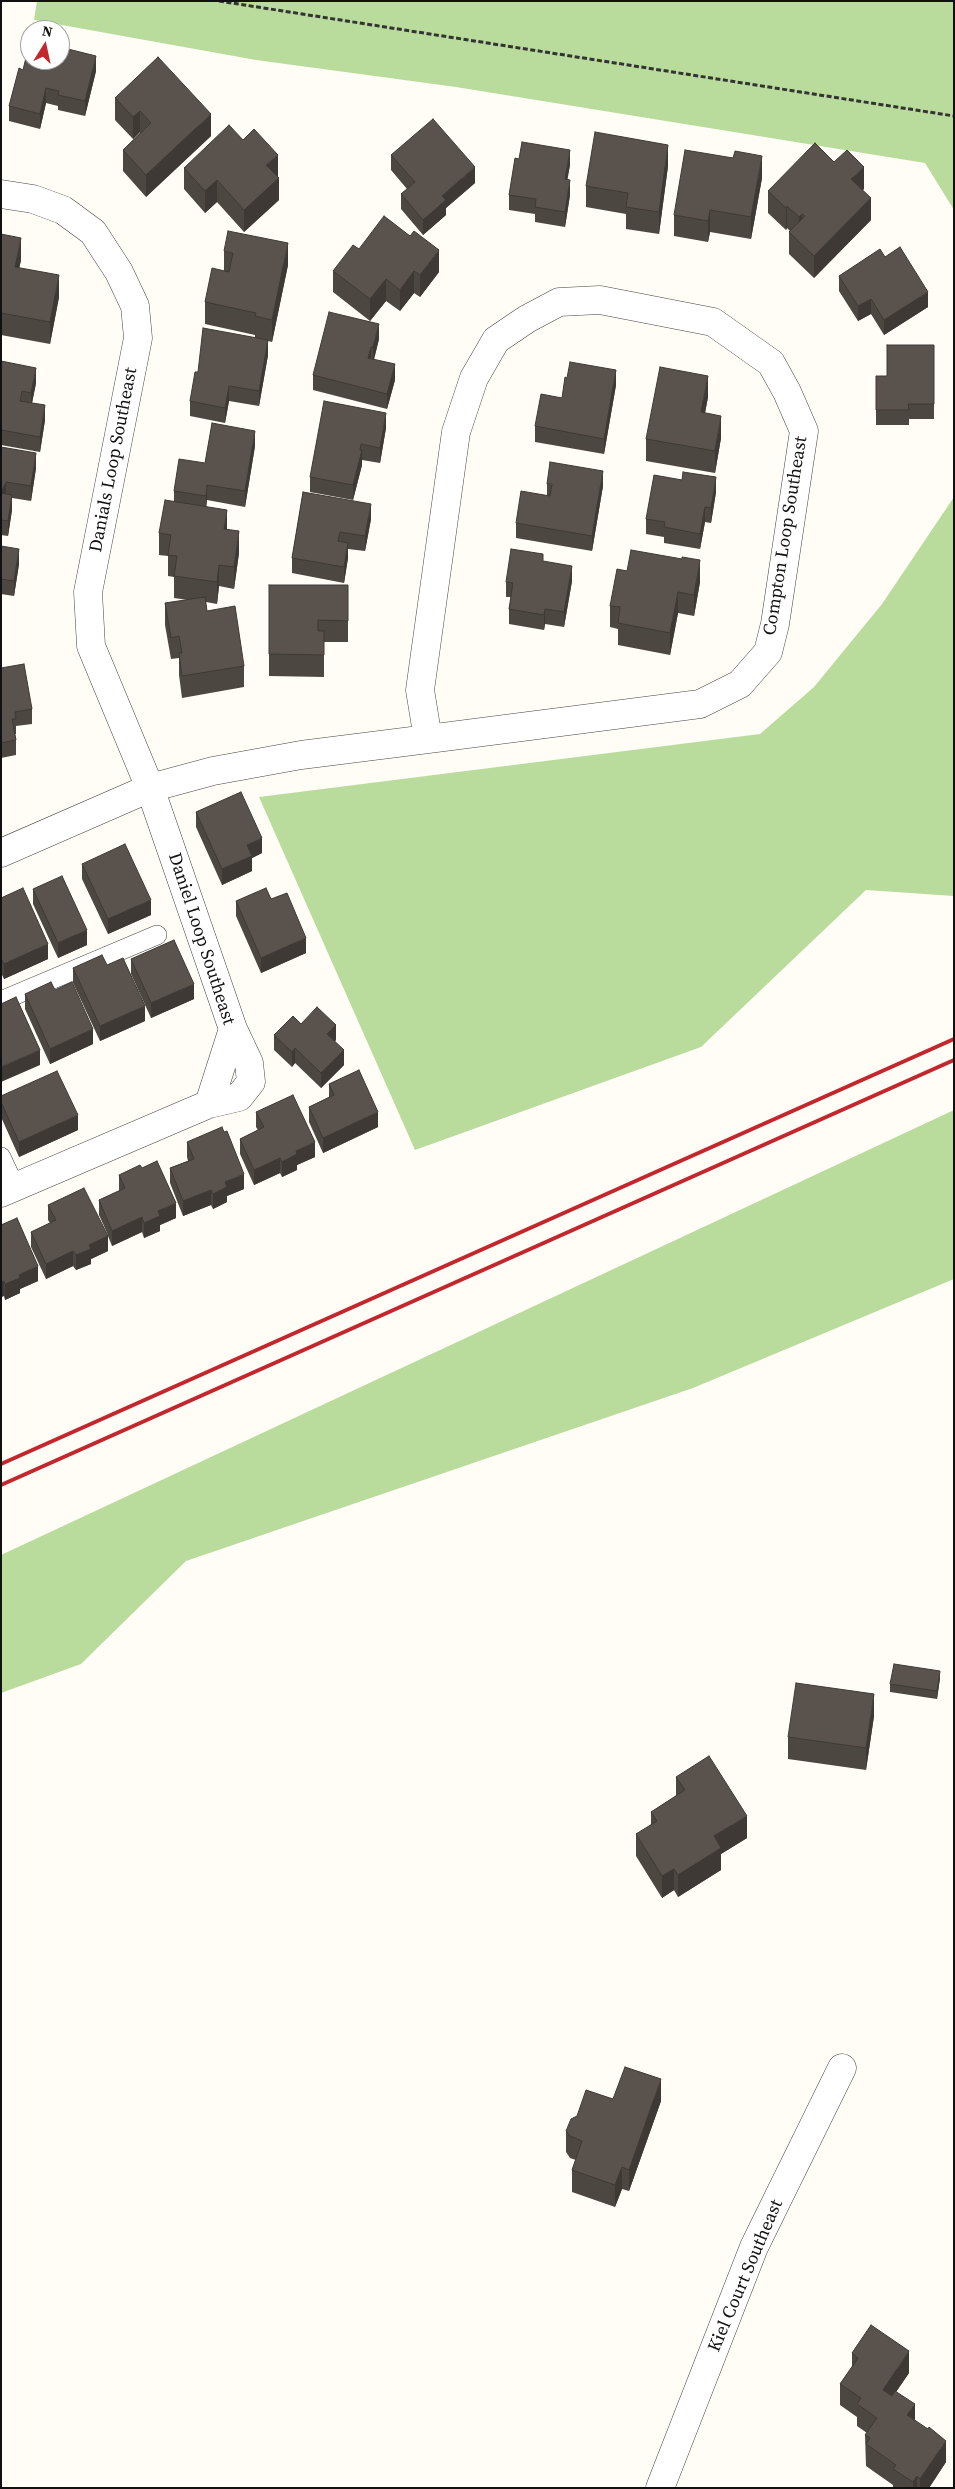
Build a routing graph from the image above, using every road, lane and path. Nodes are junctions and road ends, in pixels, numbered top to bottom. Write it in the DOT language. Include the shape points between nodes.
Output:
graph roads {
  1 [pos="219,1"];
  2 [pos="954,116"];
  3 [pos="1,194"];
  4 [pos="428,739"];
  5 [pos="150,788"];
  6 [pos="1,853"];
  7 [pos="157,935"];
  8 [pos="1,1001"];
  9 [pos="1,1157"];
  10 [pos="8,1190"];
  11 [pos="842,2068"];
  12 [pos="660,2488"];
  1 -- 2 [label="path"];
  3 -- 5 [label="street, Danials Loop Southeast" via="33,199 63,210 93,232 119,272 135,306 138,338 88,592 88,618 91,646"];
  4 -- 4 [label="street, Compton Loop Southeast" via="420,690 456,432 474,378 496,340 559,302 600,300 713,322 771,363 788,392 804,431 768,652 740,684 700,704"];
  4 -- 5 [label="street, Compton Loop Southeast" via="301,755"];
  5 -- 6 [label="street, Compton Loop Southeast"];
  5 -- 10 [label="street, Daniel Loop Southeast" via="234,1029 249,1063 251,1082 239,1097 209,1104"];
  7 -- 8 [label="lane"];
  9 -- 10 [label="lane"];
  11 -- 12 [label="street, Kiel Court Southeast" via="754,2247"];
}
